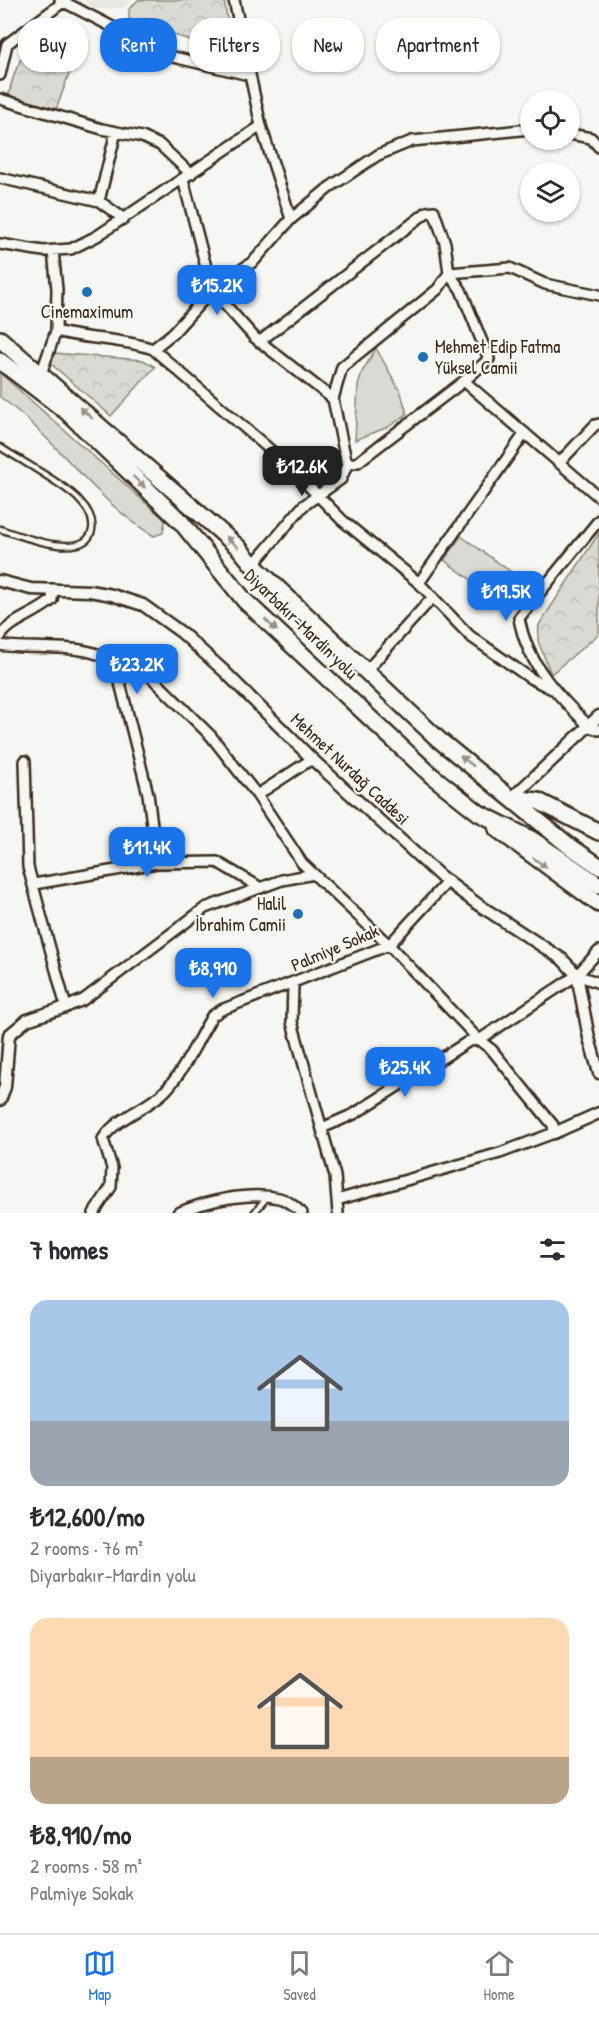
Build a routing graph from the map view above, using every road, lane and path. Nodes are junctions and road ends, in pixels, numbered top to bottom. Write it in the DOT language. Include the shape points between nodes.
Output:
graph roads {
  1 [pos="234,0"];
  2 [pos="64,1"];
  3 [pos="4,47"];
  4 [pos="0,75"];
  5 [pos="249,75"];
  6 [pos="0,99"];
  7 [pos="261,126"];
  8 [pos="520,130"];
  9 [pos="116,132"];
  10 [pos="580,136"];
  11 [pos="599,147"];
  12 [pos="187,177"];
  13 [pos="0,178"];
  14 [pos="99,201"];
  15 [pos="124,219"];
  16 [pos="291,219"];
  17 [pos="0,244"];
  18 [pos="54,251"];
  19 [pos="449,273"];
  20 [pos="212,290"];
  21 [pos="599,294"];
  22 [pos="56,331"];
  23 [pos="0,339"];
  24 [pos="259,342"];
  25 [pos="153,349"];
  26 [pos="0,361"];
  27 [pos="41,374"];
  28 [pos="464,381"];
  29 [pos="333,399"];
  30 [pos="599,424"];
  31 [pos="525,433"];
  32 [pos="0,447"];
  33 [pos="560,462"];
  34 [pos="347,465"];
  35 [pos="320,496"];
  36 [pos="599,496"];
  37 [pos="599,520"];
  38 [pos="0,530"];
  39 [pos="253,565"];
  40 [pos="0,581"];
  41 [pos="419,583"];
  42 [pos="53,588"];
  43 [pos="433,597"];
  44 [pos="0,637"];
  45 [pos="0,645"];
  46 [pos="110,659"];
  47 [pos="367,670"];
  48 [pos="552,689"];
  49 [pos="599,716"];
  50 [pos="594,729"];
  51 [pos="312,759"];
  52 [pos="25,761"];
  53 [pos="256,795"];
  54 [pos="512,798"];
  55 [pos="478,813"];
  56 [pos="599,832"];
  57 [pos="157,863"];
  58 [pos="599,866"];
  59 [pos="314,874"];
  60 [pos="448,881"];
  61 [pos="34,884"];
  62 [pos="599,885"];
  63 [pos="261,888"];
  64 [pos="599,904"];
  65 [pos="389,945"];
  66 [pos="599,951"];
  67 [pos="577,975"];
  68 [pos="599,983"];
  69 [pos="293,984"];
  70 [pos="66,1007"];
  71 [pos="479,1040"];
  72 [pos="599,1073"];
  73 [pos="0,1100"];
  74 [pos="599,1113"];
  75 [pos="322,1128"];
  76 [pos="554,1133"];
  77 [pos="267,1197"];
  78 [pos="337,1200"];
  79 [pos="94,1213"];
  80 [pos="178,1213"];
  81 [pos="254,1213"];
  82 [pos="302,1213"];
  83 [pos="338,1213"];
  1 -- 5 [label="street"];
  2 -- 3 [label="street"];
  2 -- 5 [label="street" via="169,56"];
  3 -- 4 [label="street"];
  5 -- 7 [label="street"];
  6 -- 9 [label="street"];
  7 -- 12 [label="street"];
  7 -- 16 [label="street"];
  8 -- 16 [label="street" via="412,141 378,155"];
  9 -- 12 [label="street" via="160,145"];
  9 -- 14 [label="street"];
  10 -- 11 [label="street" via="591,138"];
  12 -- 15 [label="street"];
  12 -- 20 [label="street"];
  13 -- 14 [label="street"];
  14 -- 15 [label="street"];
  15 -- 18 [label="street" via="71,249"];
  16 -- 20 [label="street" via="254,261"];
  17 -- 18 [label="street"];
  18 -- 22 [label="street"];
  19 -- 21 [label="street" via="510,268 545,284"];
  19 -- 24 [label="street" via="440,223 434,211 427,212"];
  19 -- 28 [label="street" via="461,290 489,358"];
  19 -- 29 [label="street" via="438,289 342,367"];
  20 -- 24 [label="street"];
  20 -- 25 [label="street"];
  22 -- 25 [label="street" via="128,341"];
  22 -- 27 [label="street"];
  23 -- 27 [label="highway, Diyarbakır-Mardin yolu"];
  24 -- 29 [label="street"];
  25 -- 35 [label="street"];
  26 -- 55 [label="highway, Diyarbakır-Mardin yolu, one-way" via="67,412 181,522 245,601 431,775"];
  39 -- 27 [label="highway, Diyarbakır-Mardin yolu, one-way" via="239,548"];
  28 -- 31 [label="street"];
  28 -- 34 [label="street" via="358,462"];
  29 -- 34 [label="street"];
  30 -- 33 [label="street"];
  31 -- 33 [label="street"];
  31 -- 41 [label="street"];
  32 -- 38 [label="lane" via="79,499 91,517 92,526 91,534 71,546"];
  33 -- 36 [label="street"];
  34 -- 35 [label="street" via="341,479"];
  35 -- 39 [label="street" via="303,506"];
  35 -- 41 [label="street" via="342,520"];
  37 -- 48 [label="street" via="519,618 523,641"];
  39 -- 47 [label="highway, Diyarbakır-Mardin yolu"];
  40 -- 42 [label="street, Mehmet Nurdağ Caddesi" via="31,589"];
  41 -- 43 [label="street"];
  42 -- 44 [label="street" via="52,600 4,630"];
  42 -- 51 [label="street, Mehmet Nurdağ Caddesi" via="112,595 143,605 224,671"];
  43 -- 47 [label="street"];
  43 -- 48 [label="street" via="470,636"];
  45 -- 46 [label="street" via="93,652"];
  46 -- 53 [label="street" via="134,660 212,736"];
  46 -- 57 [label="street" via="116,667 148,794"];
  54 -- 47 [label="highway, Diyarbakır-Mardin yolu, one-way" via="438,739"];
  48 -- 50 [label="street"];
  49 -- 50 [label="street"];
  50 -- 54 [label="street"];
  51 -- 53 [label="street"];
  51 -- 60 [label="street, Mehmet Nurdağ Caddesi"];
  52 -- 61 [label="street" via="28,867"];
  53 -- 59 [label="street" via="302,863"];
  54 -- 56 [label="highway" via="538,801"];
  54 -- 58 [label="highway, Diyarbakır-Mardin yolu"];
  55 -- 62 [label="highway, Diyarbakır-Mardin yolu" via="531,839"];
  55 -- 64 [label="highway, one-way"];
  57 -- 61 [label="street"];
  57 -- 63 [label="street" via="217,862"];
  59 -- 63 [label="street"];
  59 -- 65 [label="street"];
  60 -- 65 [label="street, Palmiye Sokak"];
  60 -- 67 [label="street, Mehmet Nurdağ Caddesi" via="562,959"];
  61 -- 70 [label="street"];
  63 -- 70 [label="street" via="206,908 83,1000"];
  65 -- 69 [label="street, Palmiye Sokak"];
  65 -- 71 [label="street"];
  66 -- 67 [label="street"];
  67 -- 68 [label="street"];
  67 -- 71 [label="street"];
  67 -- 72 [label="street"];
  69 -- 75 [label="street" via="292,1022"];
  69 -- 79 [label="street, Palmiye Sokak" via="212,1016 167,1089 147,1108 107,1132 103,1139 112,1167 111,1186"];
  70 -- 73 [label="street" via="27,1020 9,1035 5,1087"];
  71 -- 75 [label="street" via="469,1041 354,1114"];
  71 -- 76 [label="street" via="492,1050 553,1125"];
  74 -- 76 [label="street"];
  75 -- 78 [label="street"];
  76 -- 78 [label="street" via="500,1153"];
  77 -- 80 [label="street" via="245,1197"];
  77 -- 81 [label="lane"];
  77 -- 82 [label="street" via="290,1203"];
  78 -- 83 [label="street"];
}
